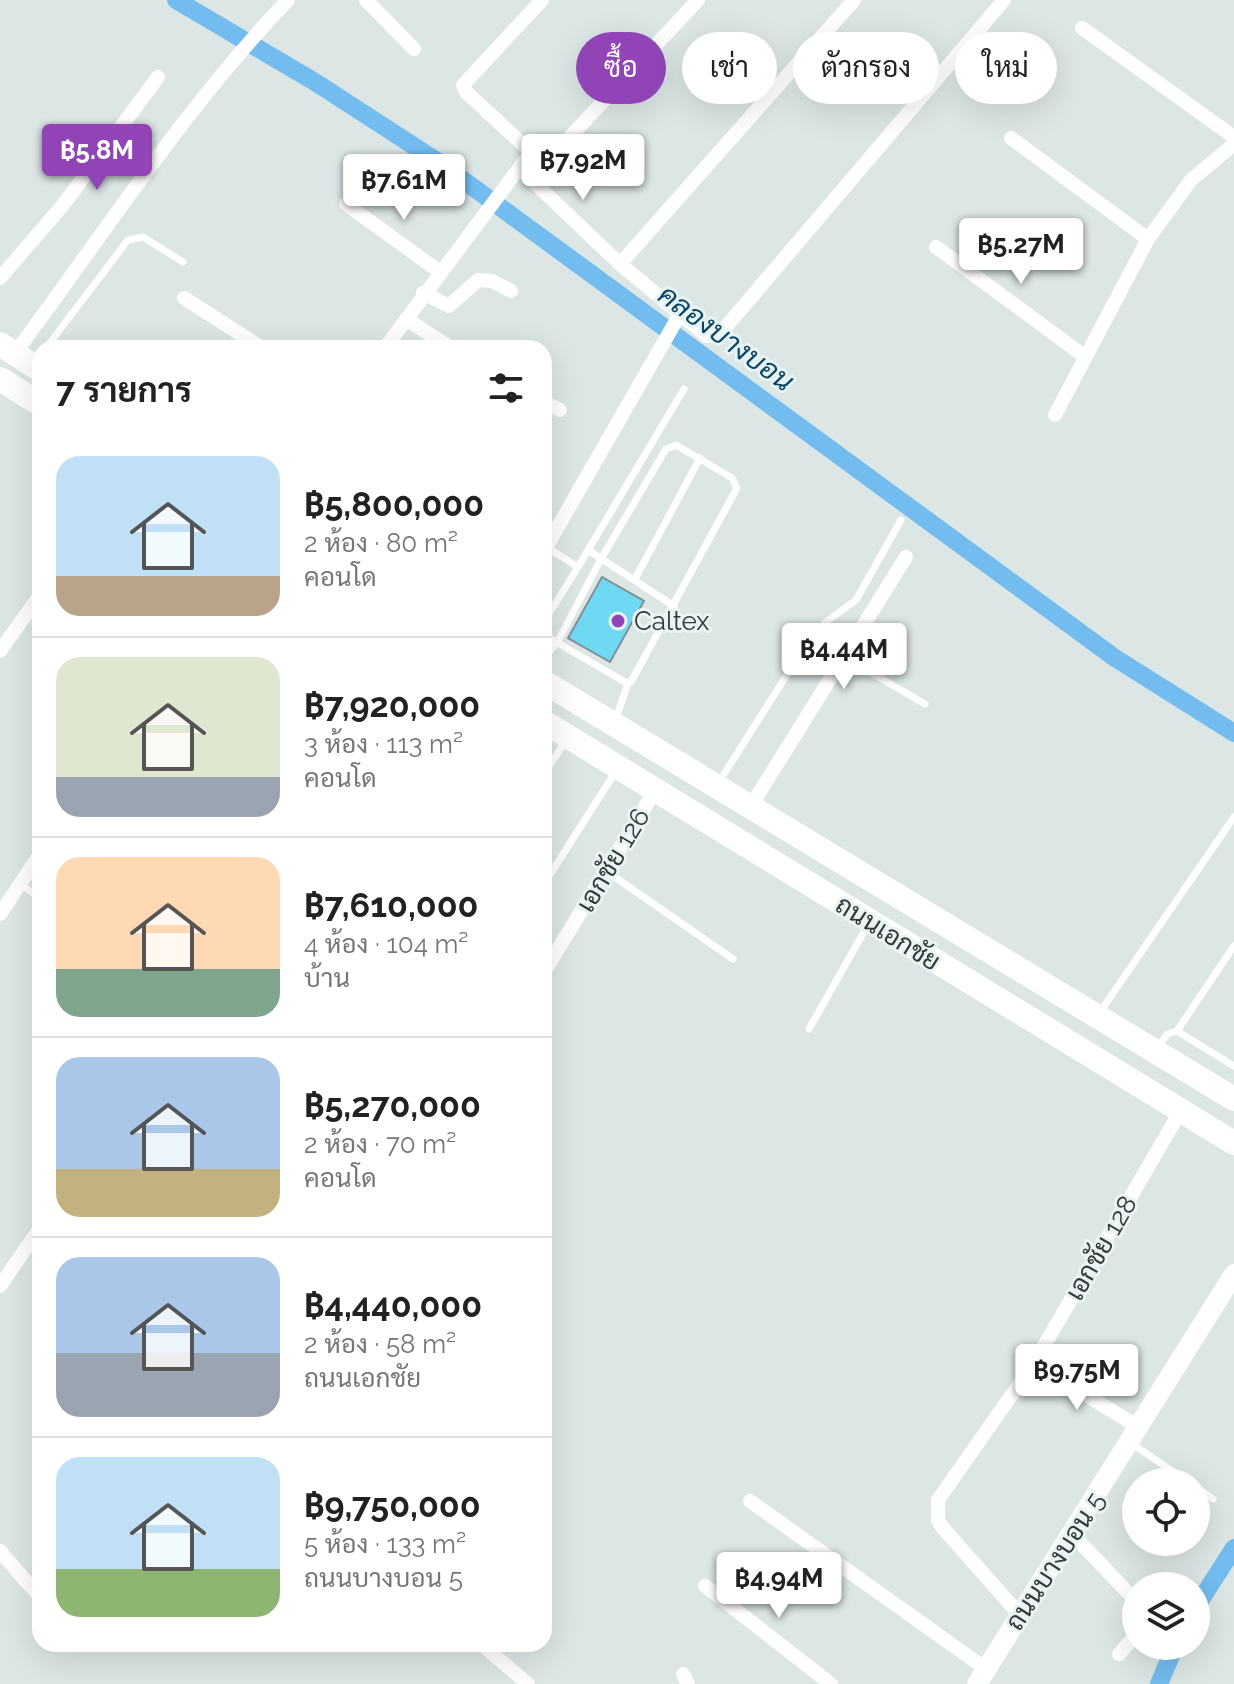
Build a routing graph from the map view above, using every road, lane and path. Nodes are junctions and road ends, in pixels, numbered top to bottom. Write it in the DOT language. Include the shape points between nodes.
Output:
graph roads {
  1 [pos="288,0"];
  2 [pos="366,0"];
  3 [pos="542,0"];
  4 [pos="698,0"];
  5 [pos="854,0"];
  6 [pos="1004,0"];
  7 [pos="1082,28"];
  8 [pos="414,49"];
  9 [pos="158,77"];
  10 [pos="1234,137"];
  11 [pos="1011,138"];
  12 [pos="1234,144"];
  13 [pos="531,152"];
  14 [pos="519,168"];
  15 [pos="346,204"];
  16 [pos="1148,239"];
  17 [pos="936,247"];
  18 [pos="183,262"];
  19 [pos="620,264"];
  20 [pos="440,272"];
  21 [pos="0,278"];
  22 [pos="511,291"];
  23 [pos="423,293"];
  24 [pos="184,298"];
  25 [pos="406,319"];
  26 [pos="677,320"];
  27 [pos="38,340"];
  28 [pos="43,340"];
  29 [pos="250,340"];
  30 [pos="391,340"];
  31 [pos="439,340"];
  32 [pos="1084,356"];
  33 [pos="0,379"];
  34 [pos="684,389"];
  35 [pos="32,399"];
  36 [pos="552,406"];
  37 [pos="560,410"];
  38 [pos="1055,415"];
  39 [pos="700,458"];
  40 [pos="901,520"];
  41 [pos="552,537"];
  42 [pos="588,550"];
  43 [pos="552,553"];
  44 [pos="906,557"];
  45 [pos="601,559"];
  46 [pos="578,567"];
  47 [pos="635,579"];
  48 [pos="32,606"];
  49 [pos="674,606"];
  50 [pos="552,609"];
  51 [pos="552,640"];
  52 [pos="557,643"];
  53 [pos="552,649"];
  54 [pos="0,651"];
  55 [pos="843,657"];
  56 [pos="628,683"];
  57 [pos="552,687"];
  58 [pos="925,704"];
  59 [pos="615,723"];
  60 [pos="552,727"];
  61 [pos="568,737"];
  62 [pos="552,762"];
  63 [pos="620,766"];
  64 [pos="717,784"];
  65 [pos="656,789"];
  66 [pos="751,806"];
  67 [pos="1234,817"];
  68 [pos="32,866"];
  69 [pos="606,871"];
  70 [pos="552,872"];
  71 [pos="20,884"];
  72 [pos="32,892"];
  73 [pos="0,914"];
  74 [pos="870,921"];
  75 [pos="940,921"];
  76 [pos="1234,946"];
  77 [pos="918,952"];
  78 [pos="552,959"];
  79 [pos="733,959"];
  80 [pos="1096,1017"];
  81 [pos="809,1029"];
  82 [pos="1177,1031"];
  83 [pos="1155,1052"];
  84 [pos="1234,1066"];
  85 [pos="1234,1099"];
  86 [pos="1180,1112"];
  87 [pos="1234,1143"];
  88 [pos="32,1240"];
  89 [pos="1234,1274"];
  90 [pos="0,1286"];
  91 [pos="1034,1363"];
  92 [pos="1135,1436"];
  93 [pos="1172,1468"];
  94 [pos="1210,1497"];
  95 [pos="1213,1499"];
  96 [pos="750,1501"];
  97 [pos="1071,1533"];
  98 [pos="0,1551"];
  99 [pos="705,1586"];
  100 [pos="1122,1586"];
  101 [pos="32,1588"];
  102 [pos="1020,1615"];
  103 [pos="1122,1651"];
  104 [pos="490,1652"];
  105 [pos="1119,1654"];
  106 [pos="981,1677"];
  107 [pos="528,1684"];
  108 [pos="831,1684"];
  1 -- 27 [label="street" via="109,220"];
  2 -- 8 [label="street"];
  3 -- 13 [label="street" via="463,85"];
  4 -- 13 [label="street" via="553,155"];
  5 -- 19 [label="street"];
  6 -- 26 [label="street" via="719,335 707,336"];
  7 -- 10 [label="street"];
  9 -- 21 [label="street" via="63,205"];
  11 -- 16 [label="street"];
  12 -- 16 [label="street" via="1191,180"];
  13 -- 14 [label="street"];
  14 -- 19 [label="street"];
  14 -- 20 [label="street"];
  15 -- 20 [label="street"];
  16 -- 32 [label="street"];
  17 -- 32 [label="street"];
  18 -- 28 [label="lane" via="143,237 128,240"];
  19 -- 26 [label="street"];
  20 -- 23 [label="street"];
  22 -- 23 [label="street" via="478,280 449,306"];
  23 -- 25 [label="street"];
  24 -- 29 [label="street"];
  25 -- 30 [label="street"];
  25 -- 31 [label="street"];
  26 -- 41 [label="street"];
  32 -- 38 [label="street"];
  33 -- 35 [label="main road"];
  34 -- 42 [label="lane"];
  36 -- 37 [label="street"];
  39 -- 45 [label="lane" via="676,445 666,449"];
  39 -- 47 [label="lane"];
  39 -- 49 [label="lane" via="732,478 737,488"];
  40 -- 64 [label="lane" via="856,600 809,640"];
  42 -- 45 [label="lane"];
  42 -- 46 [label="lane"];
  43 -- 46 [label="lane"];
  44 -- 55 [label="street"];
  45 -- 47 [label="lane"];
  45 -- 52 [label="lane"];
  46 -- 50 [label="lane"];
  47 -- 49 [label="lane"];
  48 -- 54 [label="street"];
  49 -- 56 [label="lane"];
  51 -- 52 [label="lane"];
  52 -- 53 [label="lane"];
  52 -- 56 [label="lane"];
  55 -- 58 [label="lane"];
  55 -- 66 [label="street"];
  56 -- 59 [label="lane"];
  57 -- 59 [label="main road, ถนนเอกชัย"];
  59 -- 64 [label="main road, ถนนเอกชัย"];
  60 -- 61 [label="main road, ถนนเอกชัย"];
  61 -- 62 [label="lane"];
  61 -- 63 [label="main road, ถนนเอกชัย"];
  63 -- 65 [label="main road, ถนนเอกชัย"];
  63 -- 70 [label="lane"];
  64 -- 66 [label="main road, ถนนเอกชัย"];
  65 -- 69 [label="street, เอกชัย 126"];
  65 -- 74 [label="main road, ถนนเอกชัย"];
  66 -- 75 [label="main road, ถนนเอกชัย"];
  67 -- 80 [label="lane"];
  68 -- 71 [label="street"];
  69 -- 78 [label="street, เอกชัย 126"];
  69 -- 79 [label="lane"];
  71 -- 72 [label="lane"];
  71 -- 73 [label="street"];
  74 -- 77 [label="main road, ถนนเอกชัย"];
  74 -- 81 [label="lane"];
  75 -- 77 [label="main road"];
  75 -- 80 [label="main road, ถนนเอกชัย"];
  76 -- 82 [label="lane"];
  77 -- 86 [label="main road, ถนนเอกชัย"];
  80 -- 83 [label="main road, ถนนเอกชัย"];
  82 -- 83 [label="lane" via="1167,1034"];
  82 -- 84 [label="lane"];
  83 -- 85 [label="main road, ถนนเอกชัย"];
  86 -- 87 [label="main road, ถนนเอกชัย"];
  86 -- 91 [label="street, เอกชัย 128"];
  88 -- 90 [label="street"];
  89 -- 92 [label="main road, ถนนบางบอน 5"];
  91 -- 92 [label="street"];
  91 -- 102 [label="street, เอกชัย 128" via="938,1500 937,1513 942,1527"];
  92 -- 93 [label="lane"];
  92 -- 97 [label="main road, ถนนบางบอน 5"];
  94 -- 95 [label="lane"];
  96 -- 106 [label="street"];
  97 -- 100 [label="street"];
  97 -- 102 [label="main road, ถนนบางบอน 5"];
  98 -- 101 [label="street"];
  99 -- 108 [label="street"];
  102 -- 106 [label="main road, ถนนบางบอน 5"];
  103 -- 105 [label="street"];
  104 -- 107 [label="street"];
}
